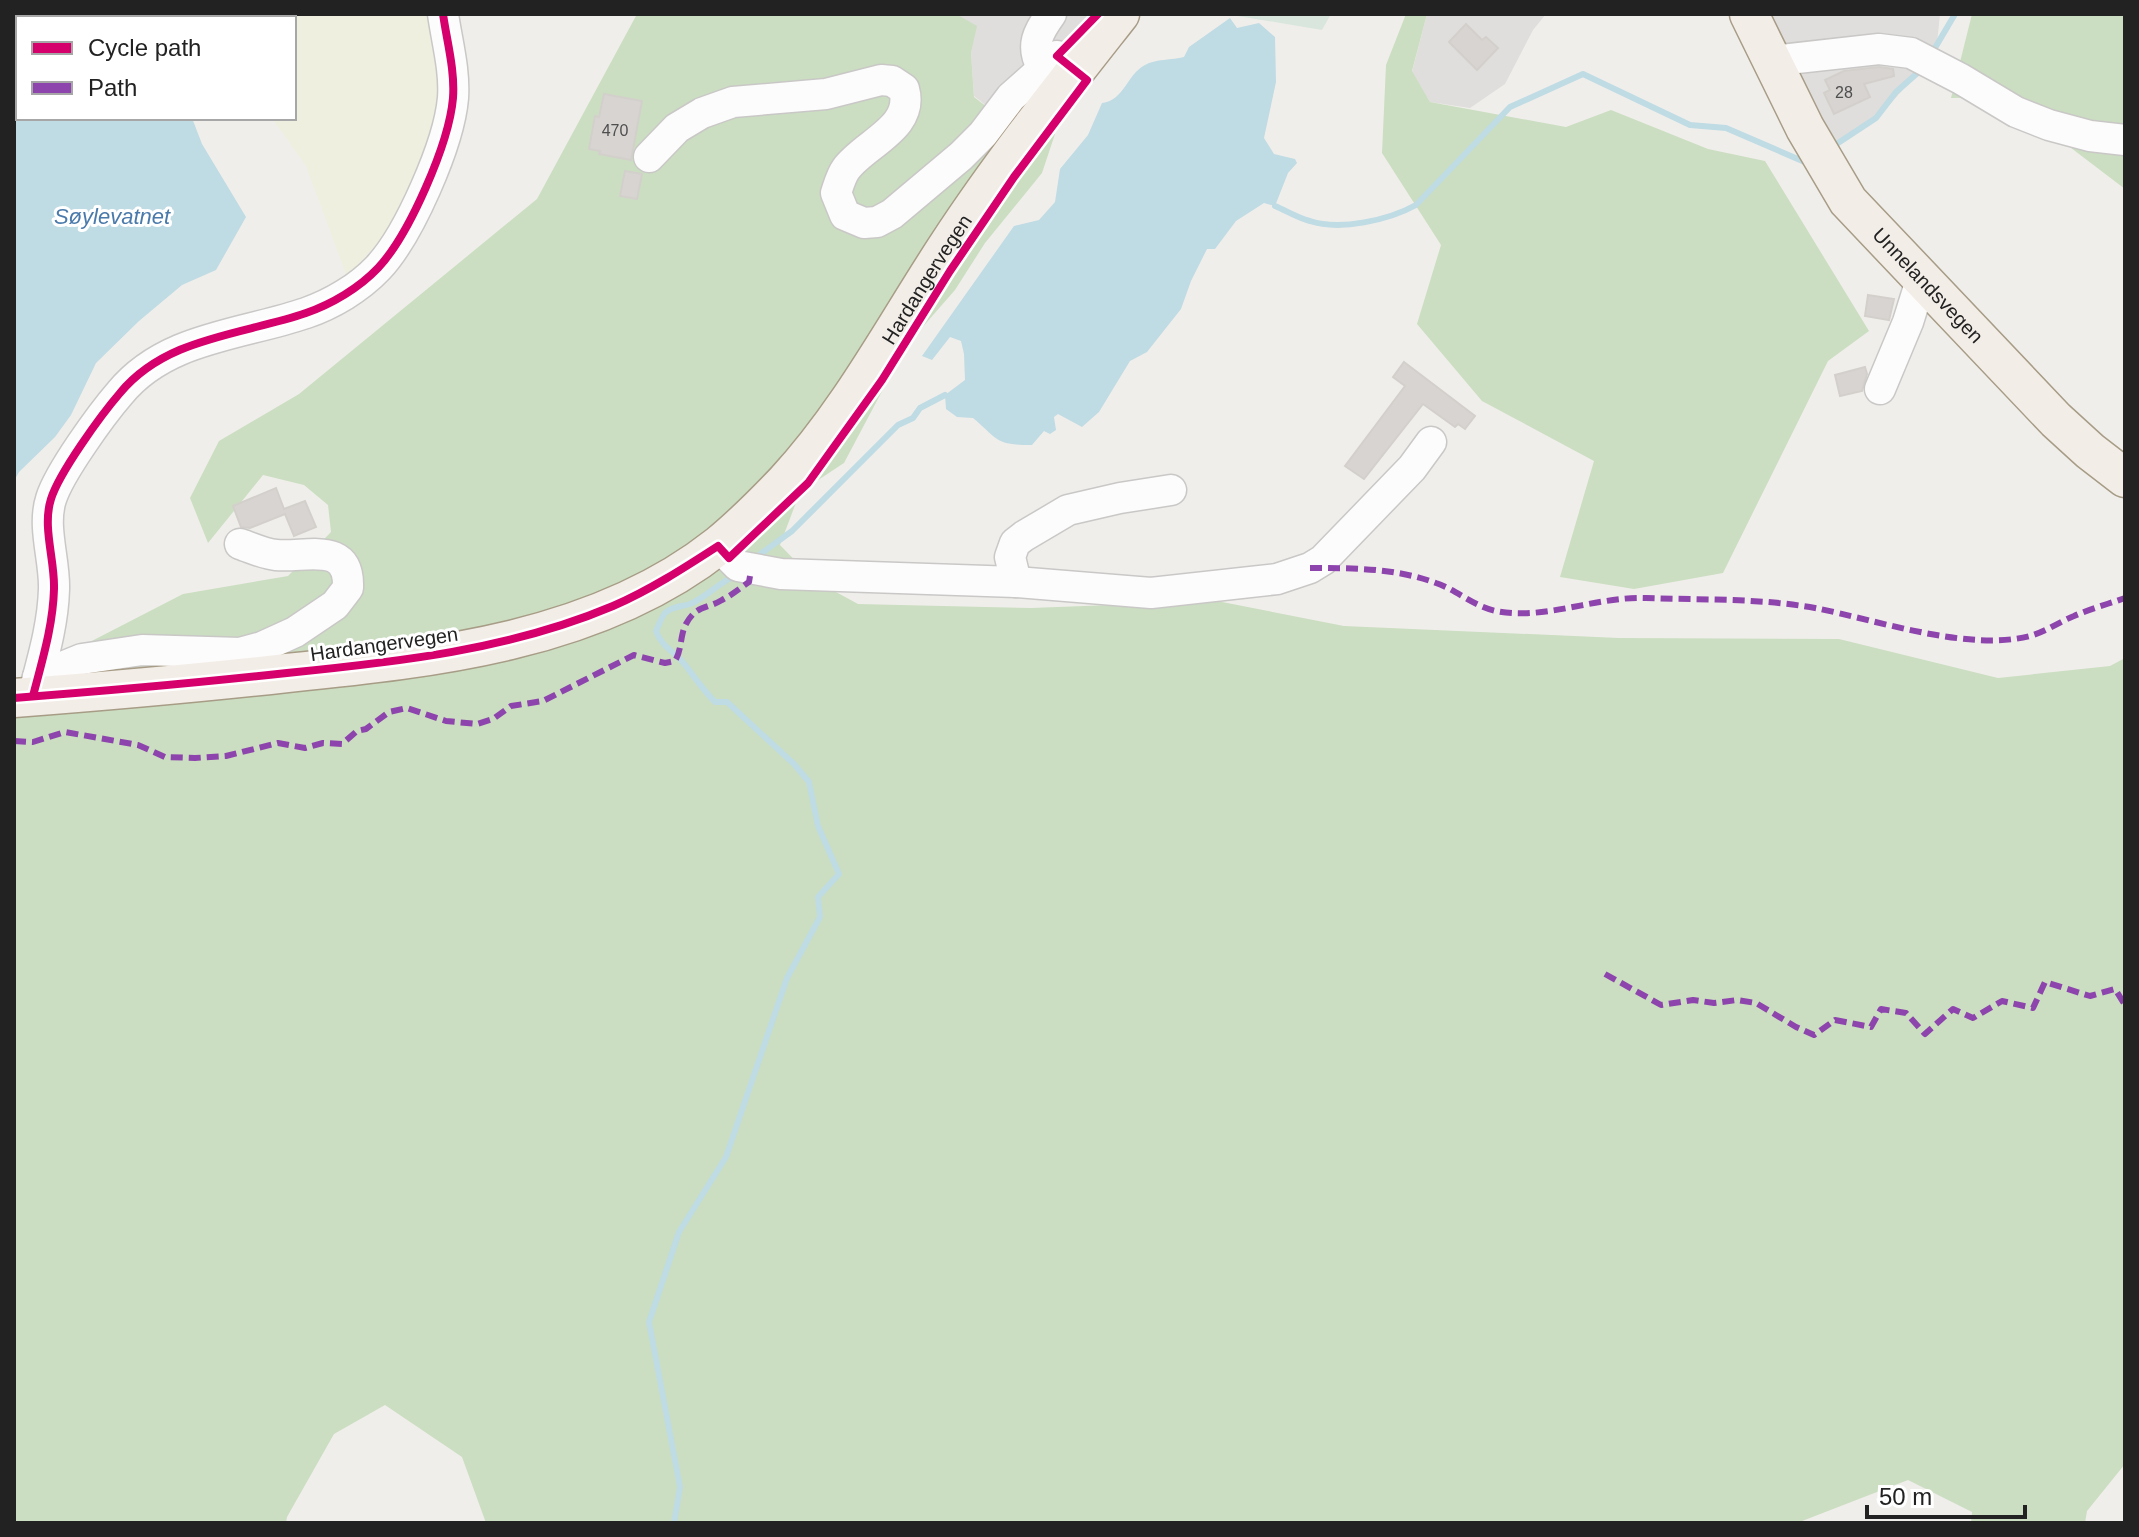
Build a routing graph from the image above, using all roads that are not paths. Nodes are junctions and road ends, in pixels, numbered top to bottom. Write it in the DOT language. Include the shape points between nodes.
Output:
graph roads {
  1 [pos="443,14"];
  2 [pos="1051,14"];
  3 [pos="1120,14"];
  4 [pos="1749,14"];
  5 [pos="1771,61"];
  6 [pos="1059,69"];
  7 [pos="2125,140"];
  8 [pos="649,157"];
  9 [pos="1924,282"];
  10 [pos="1880,389"];
  11 [pos="1431,442"];
  12 [pos="2125,478"];
  13 [pos="1171,490"];
  14 [pos="240,544"];
  15 [pos="718,546"];
  16 [pos="1016,582"];
  17 [pos="28,690"];
  1 -- 17 [label="street" via="452,66 449,124 422,194 380,267 356,288 309,312 189,345 138,374 56,486 47,518 52,619"];
  2 -- 6 [label="street" via="1034,49"];
  3 -- 6 [label="main road, Hardangervegen"];
  4 -- 5 [label="main road, Unnelandsvegen"];
  5 -- 7 [label="street" via="1902,51 1933,63 2016,112 2090,136"];
  5 -- 9 [label="main road, Unnelandsvegen" via="1848,201"];
  6 -- 8 [label="street" via="1011,97 961,156 877,222 845,215 836,193 854,160 904,113 904,89 892,81 826,94 733,102 677,128"];
  6 -- 15 [label="main road, Hardangervegen" via="866,374 779,488"];
  9 -- 10 [label="street"];
  9 -- 12 [label="main road, Unnelandsvegen" via="2056,420"];
  11 -- 16 [label="street" via="1412,468 1310,568 1277,579 1151,593"];
  13 -- 16 [label="street" via="1068,510 1024,536 1010,557"];
  14 -- 17 [label="street" via="277,555 335,558 346,569 348,588 325,612 262,647 240,653 130,651 82,659"];
  15 -- 16 [label="street" via="738,566 781,574"];
  15 -- 17 [label="main road, Hardangervegen" via="614,605 487,645 370,665 173,686"];
}
